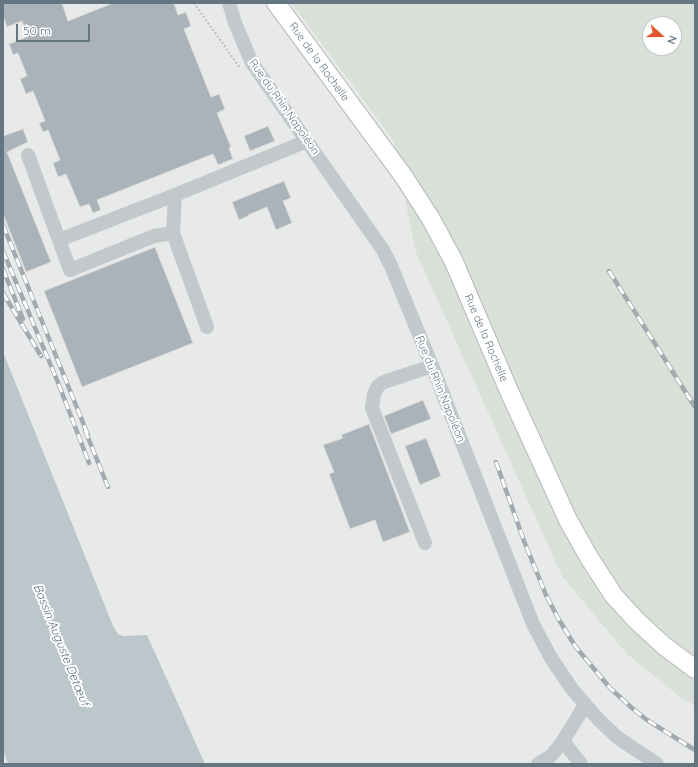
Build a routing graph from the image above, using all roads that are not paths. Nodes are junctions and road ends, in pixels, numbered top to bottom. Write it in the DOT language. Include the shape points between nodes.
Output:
graph roads {
  1 [pos="229,3"];
  2 [pos="276,3"];
  3 [pos="307,141"];
  4 [pos="28,155"];
  5 [pos="175,195"];
  6 [pos="173,233"];
  7 [pos="59,240"];
  8 [pos="207,327"];
  9 [pos="432,366"];
  10 [pos="425,543"];
  11 [pos="695,669"];
  12 [pos="585,705"];
  13 [pos="563,741"];
  14 [pos="538,764"];
  15 [pos="581,764"];
  16 [pos="657,764"];
  1 -- 3 [label="street, Rue du Rhin Napoléon" via="252,63"];
  2 -- 11 [label="main road, Rue de la Rochelle" via="404,177 431,219 454,262 568,520 590,559 614,596 637,621"];
  3 -- 5 [label="street"];
  3 -- 9 [label="street, Rue du Rhin Napoléon" via="383,250"];
  4 -- 7 [label="street"];
  5 -- 6 [label="street"];
  5 -- 7 [label="street"];
  6 -- 7 [label="street" via="154,236 70,270"];
  6 -- 8 [label="street"];
  9 -- 10 [label="street" via="378,386 372,408"];
  9 -- 12 [label="street, Rue du Rhin Napoléon" via="533,624 551,658"];
  12 -- 13 [label="street"];
  12 -- 16 [label="street, Rue du Rhin Napoléon" via="618,738"];
  13 -- 14 [label="street" via="551,756"];
  13 -- 15 [label="street"];
}
